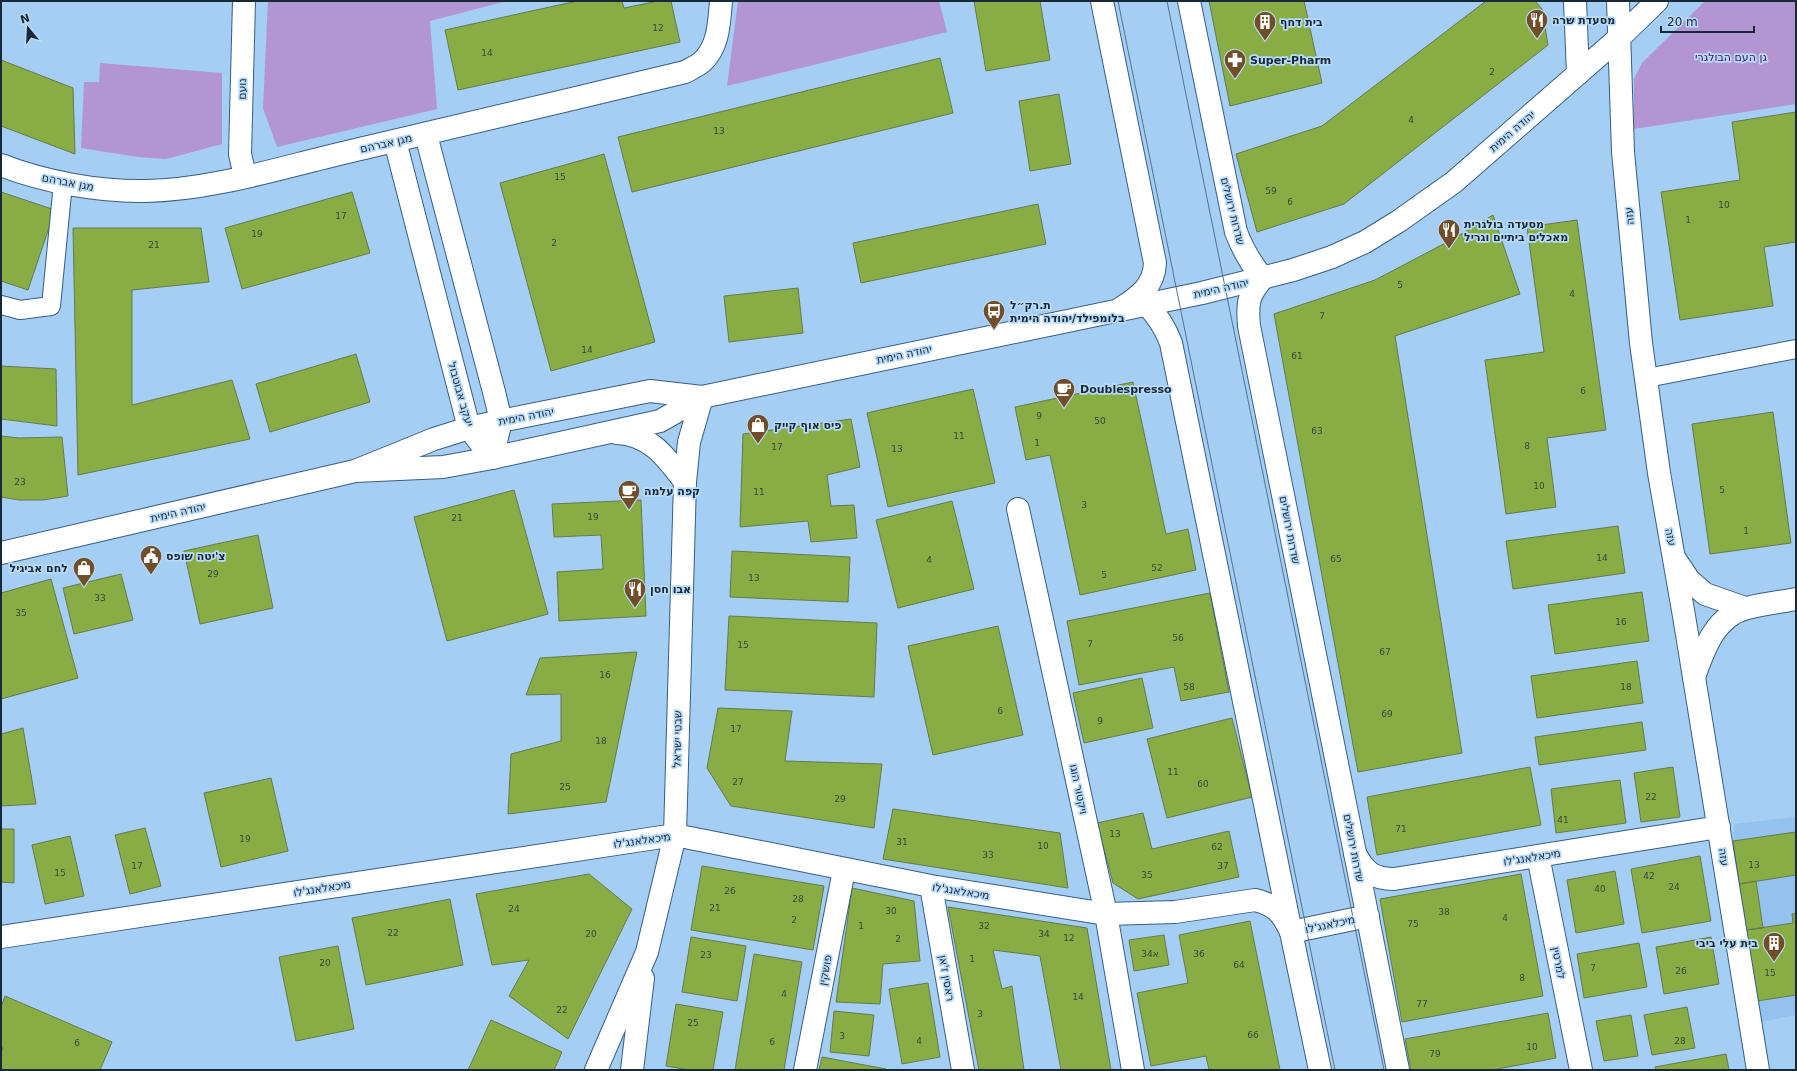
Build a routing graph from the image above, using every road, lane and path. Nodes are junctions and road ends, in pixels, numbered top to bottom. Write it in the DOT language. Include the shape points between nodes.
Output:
graph roads {
  1 [pos="244,1"];
  2 [pos="1102,1"];
  3 [pos="1189,1"];
  4 [pos="1575,1"];
  5 [pos="1618,1"];
  6 [pos="1657,1"];
  7 [pos="719,2"];
  8 [pos="1620,37"];
  9 [pos="1578,74"];
  10 [pos="426,135"];
  11 [pos="395,141"];
  12 [pos="1,165"];
  13 [pos="245,176"];
  14 [pos="63,183"];
  15 [pos="1263,278"];
  16 [pos="1146,304"];
  17 [pos="1,305"];
  18 [pos="1120,309"];
  19 [pos="1796,349"];
  20 [pos="1647,378"];
  21 [pos="702,397"];
  22 [pos="501,421"];
  23 [pos="469,428"];
  24 [pos="608,433"];
  25 [pos="492,458"];
  26 [pos="355,471"];
  27 [pos="685,482"];
  28 [pos="1018,509"];
  29 [pos="1,553"];
  30 [pos="1675,559"];
  31 [pos="1796,599"];
  32 [pos="1745,608"];
  33 [pos="1694,676"];
  34 [pos="1719,827"];
  35 [pos="675,835"];
  36 [pos="1356,853"];
  37 [pos="1538,856"];
  38 [pos="844,870"];
  39 [pos="930,886"];
  40 [pos="1106,914"];
  41 [pos="1368,916"];
  42 [pos="1291,932"];
  43 [pos="1,937"];
  44 [pos="647,952"];
  45 [pos="596,1070"];
  46 [pos="632,1070"];
  47 [pos="805,1070"];
  48 [pos="963,1070"];
  49 [pos="1133,1070"];
  50 [pos="1320,1070"];
  51 [pos="1398,1070"];
  52 [pos="1581,1070"];
  53 [pos="1758,1070"];
  1 -- 13 [label="street, נועם" via="240,154"];
  2 -- 18 [label="street" via="1155,263 1150,283 1138,297"];
  3 -- 15 [label="street, שדרות ירושלים" via="1236,232 1243,251"];
  4 -- 9 [label="street"];
  5 -- 8 [label="street, עזה"];
  6 -- 8 [label="street, יהודה הימית"];
  7 -- 10 [label="street, מגן אברהם" via="718,32 711,51 701,63 685,72"];
  8 -- 9 [label="street, יהודה הימית"];
  8 -- 20 [label="street, עזה" via="1623,152 1641,343"];
  9 -- 15 [label="street, יהודה הימית" via="1454,182 1400,221 1366,242 1332,257"];
  10 -- 11 [label="street, מגן אברהם"];
  10 -- 22 [label="street"];
  11 -- 13 [label="street, מגן אברהם"];
  11 -- 23 [label="street, יעקב אבוטבול"];
  12 -- 14 [label="street, מגן אברהם"];
  13 -- 14 [label="street, מגן אברהם" via="174,189 145,191"];
  14 -- 17 [label="lane" via="51,306 20,310"];
  15 -- 16 [label="street, יהודה הימית"];
  15 -- 36 [label="street, שדרות ירושלים" via="1249,298 1249,326"];
  16 -- 18 [label="street, יהודה הימית"];
  16 -- 42 [label="street" via="1158,316 1171,343"];
  18 -- 21 [label="street, יהודה הימית"];
  19 -- 20 [label="lane"];
  20 -- 30 [label="street, עזה" via="1659,473"];
  21 -- 22 [label="street, יהודה הימית" via="650,391"];
  21 -- 24 [label="street, יהודה הימית" via="660,421"];
  21 -- 27 [label="street, שבטי ישראל" via="689,442"];
  22 -- 23 [label="street, יהודה הימית"];
  22 -- 25 [label="street"];
  23 -- 25 [label="street, יעקב אבוטבול"];
  23 -- 26 [label="street, יהודה הימית" via="434,439"];
  24 -- 25 [label="street, יהודה הימית"];
  24 -- 27 [label="street" via="635,435 646,440 665,455"];
  25 -- 26 [label="street, יהודה הימית" via="443,467"];
  26 -- 29 [label="street, יהודה הימית"];
  27 -- 35 [label="street, שבטי ישראל"];
  28 -- 40 [label="street, ויקטור הוגו"];
  30 -- 32 [label="street" via="1689,580 1705,594"];
  30 -- 33 [label="street, עזה"];
  31 -- 32 [label="street"];
  32 -- 33 [label="street" via="1723,620 1713,632"];
  33 -- 34 [label="street, עזה"];
  34 -- 37 [label="street, מיכאלאנג'לו"];
  34 -- 53 [label="street, עזה"];
  35 -- 38 [label="street, מיכאלאנג'לו"];
  35 -- 43 [label="street, מיכאלאנג'לו"];
  35 -- 44 [label="street, שבטי ישראל"];
  36 -- 37 [label="street, מיכאלאנג'לו" via="1362,866 1372,876 1394,879"];
  36 -- 41 [label="street, שדרות ירושלים"];
  37 -- 52 [label="street, למרטין"];
  38 -- 39 [label="street, מיכאלאנג'לו"];
  38 -- 47 [label="street, פושקין"];
  39 -- 40 [label="street, מיכאלאנג'לו"];
  39 -- 48 [label="street, ראסין ז'אן"];
  40 -- 42 [label="street, מיכאלאנג'לו" via="1175,912 1255,900 1268,903 1277,910"];
  40 -- 49 [label="street, ויקטור הוגו"];
  41 -- 42 [label="street, מיכלאנג'לו"];
  41 -- 51 [label="street, שדרות ירושלים"];
  42 -- 50 [label="street"];
  44 -- 45 [label="street, שבטי ישראל"];
  44 -- 46 [label="street"];
}
